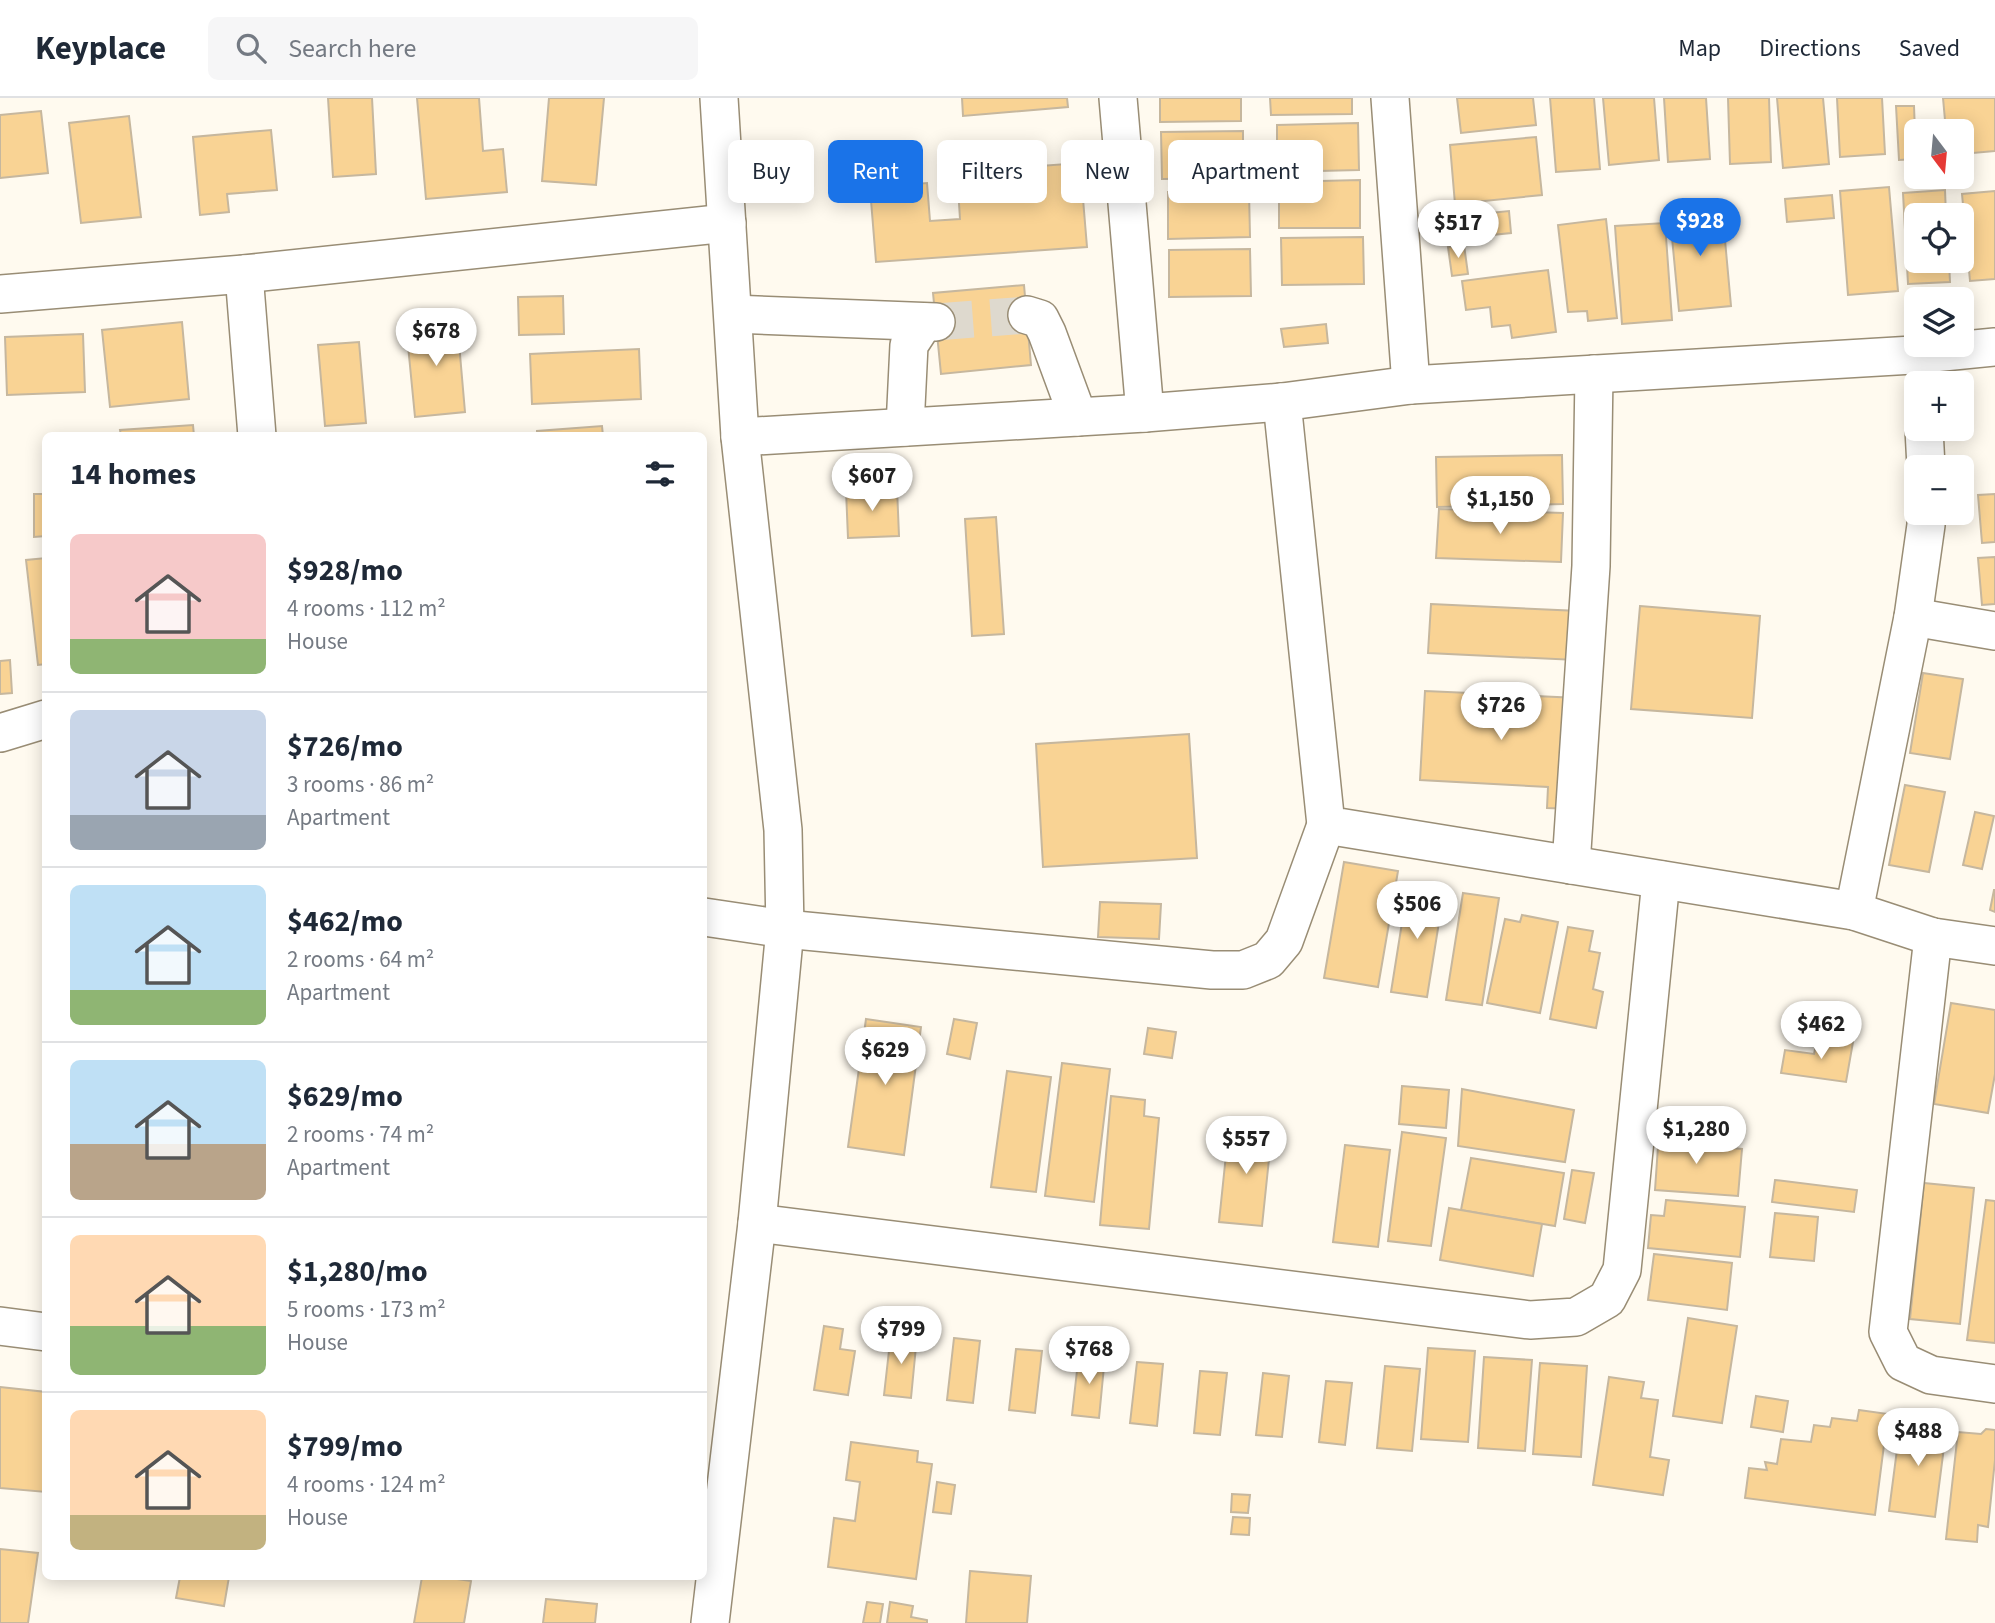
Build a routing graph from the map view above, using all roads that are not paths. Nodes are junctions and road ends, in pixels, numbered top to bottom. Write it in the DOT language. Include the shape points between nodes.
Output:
graph roads {
  1 [pos="719,98"];
  2 [pos="1118,98"];
  3 [pos="1390,98"];
  4 [pos="727,223"];
  5 [pos="244,274"];
  6 [pos="0,295"];
  7 [pos="733,314"];
  8 [pos="1027,315"];
  9 [pos="1995,347"];
  10 [pos="1915,369"];
  11 [pos="1594,374"];
  12 [pos="1411,385"];
  13 [pos="1282,402"];
  14 [pos="1145,413"];
  15 [pos="1078,417"];
  16 [pos="905,428"];
  17 [pos="257,432"];
  18 [pos="740,437"];
  19 [pos="1926,525"];
  20 [pos="1913,617"];
  21 [pos="1995,631"];
  22 [pos="42,720"];
  23 [pos="0,733"];
  24 [pos="1326,825"];
  25 [pos="1571,865"];
  26 [pos="1661,880"];
  27 [pos="1854,911"];
  28 [pos="707,917"];
  29 [pos="785,929"];
  30 [pos="1933,937"];
  31 [pos="1995,946"];
  32 [pos="757,1223"];
  33 [pos="0,1326"];
  34 [pos="42,1331"];
  35 [pos="1995,1384"];
  36 [pos="719,1413"];
  37 [pos="710,1623"];
  1 -- 4 [label="street"];
  2 -- 14 [label="street"];
  3 -- 12 [label="street"];
  4 -- 5 [label="street"];
  4 -- 7 [label="street"];
  5 -- 6 [label="street"];
  5 -- 17 [label="street"];
  7 -- 16 [label="street" via="930,322 909,345"];
  7 -- 18 [label="street"];
  8 -- 15 [label="street" via="1040,319 1047,333"];
  9 -- 10 [label="street"];
  10 -- 11 [label="street"];
  11 -- 12 [label="street"];
  11 -- 25 [label="street" via="1591,566"];
  12 -- 13 [label="street"];
  13 -- 14 [label="street"];
  13 -- 24 [label="street"];
  14 -- 15 [label="street"];
  15 -- 16 [label="street"];
  16 -- 18 [label="street"];
  18 -- 29 [label="street" via="783,830"];
  19 -- 20 [label="street"];
  20 -- 21 [label="street"];
  20 -- 27 [label="street"];
  22 -- 23 [label="street"];
  24 -- 25 [label="street"];
  24 -- 29 [label="street" via="1284,941 1268,960 1243,970"];
  25 -- 26 [label="street"];
  26 -- 27 [label="street"];
  26 -- 32 [label="street" via="1622,1270 1607,1299 1576,1317 1530,1320"];
  27 -- 30 [label="street"];
  28 -- 29 [label="street"];
  29 -- 32 [label="street"];
  30 -- 31 [label="street"];
  30 -- 35 [label="street" via="1888,1332 1903,1362 1931,1375"];
  32 -- 36 [label="street"];
  33 -- 34 [label="street"];
  36 -- 37 [label="street"];
}
